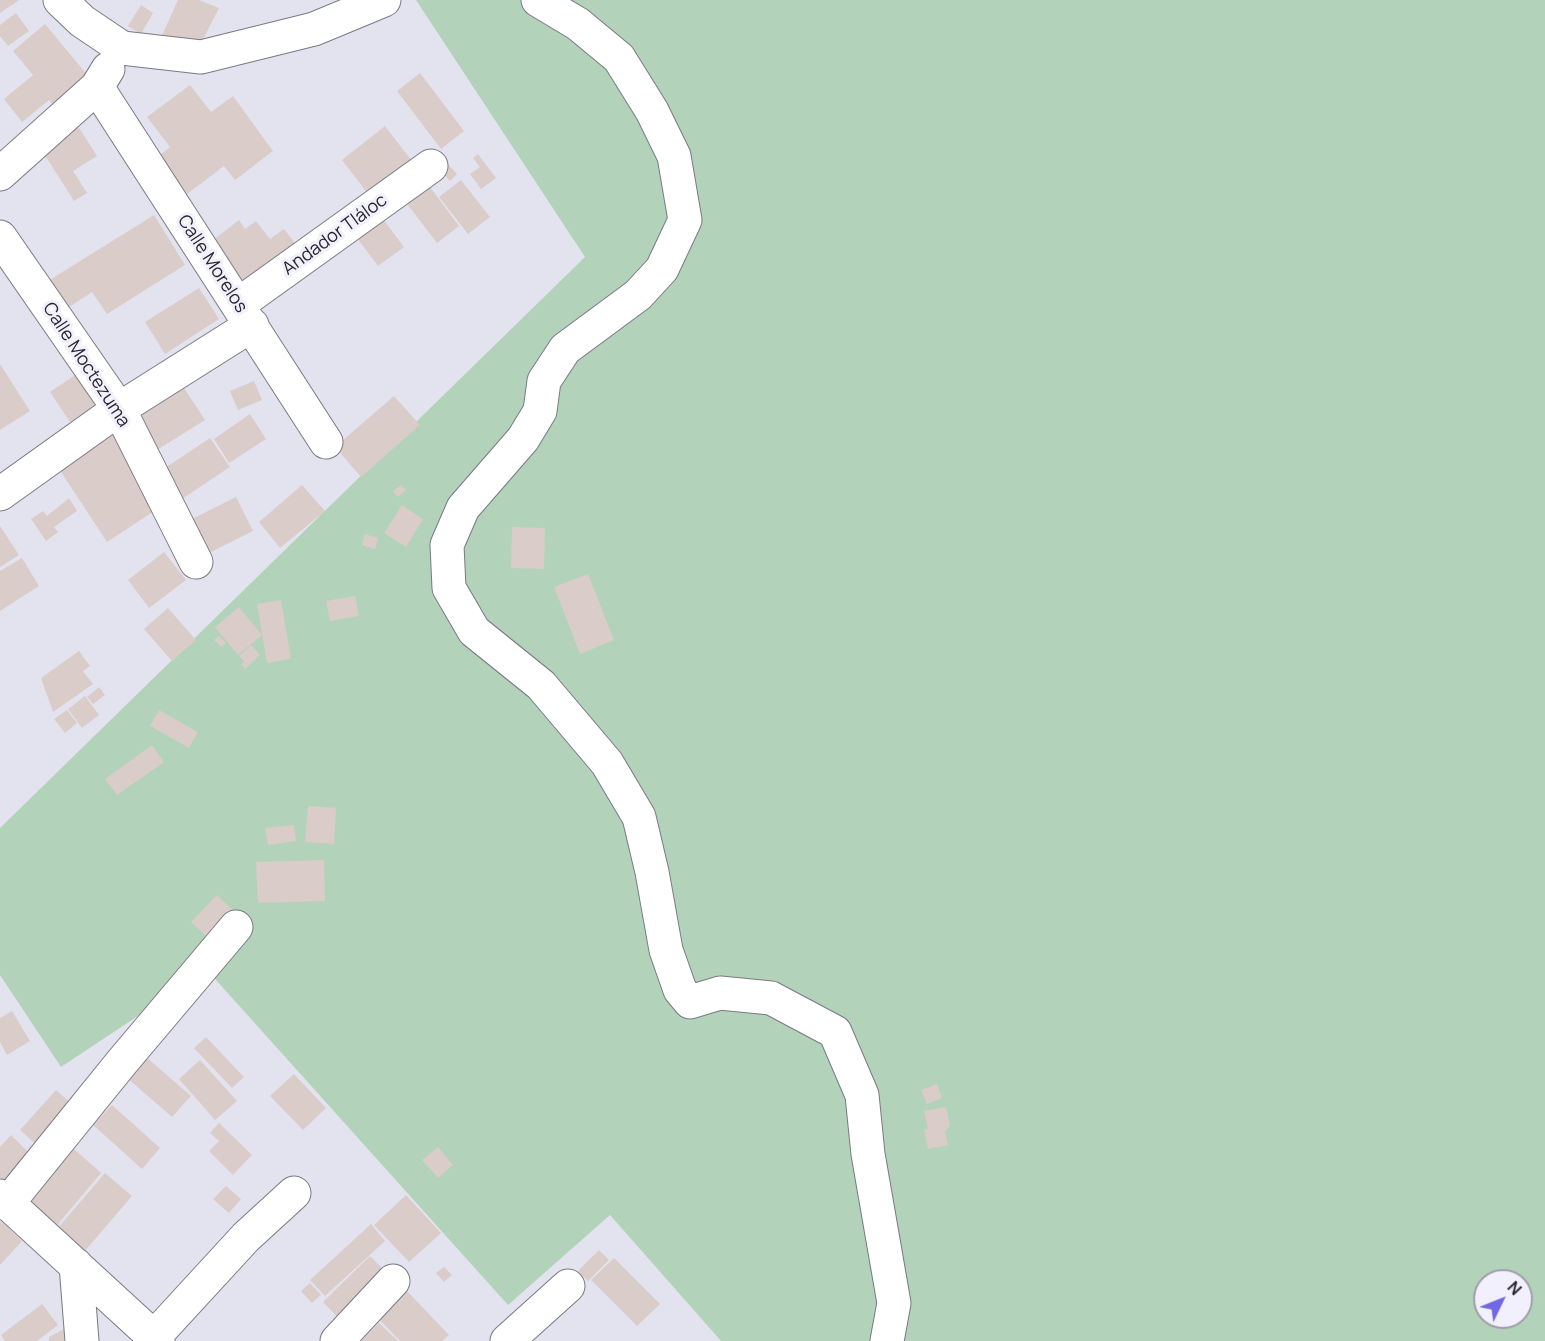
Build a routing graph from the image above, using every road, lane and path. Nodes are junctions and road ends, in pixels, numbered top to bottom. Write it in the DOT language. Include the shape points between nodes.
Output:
graph roads {
  1 [pos="60,0"];
  2 [pos="384,0"];
  3 [pos="538,0"];
  4 [pos="122,48"];
  5 [pos="97,87"];
  6 [pos="431,166"];
  7 [pos="0,174"];
  8 [pos="0,237"];
  9 [pos="245,314"];
  10 [pos="119,410"];
  11 [pos="326,442"];
  12 [pos="0,494"];
  13 [pos="196,562"];
  14 [pos="236,927"];
  15 [pos="294,1193"];
  16 [pos="4,1200"];
  17 [pos="76,1265"];
  18 [pos="393,1281"];
  19 [pos="568,1286"];
  20 [pos="156,1339"];
  21 [pos="340,1340"];
  22 [pos="82,1341"];
  23 [pos="507,1341"];
  24 [pos="887,1341"];
  1 -- 4 [label="street" via="82,21"];
  2 -- 4 [label="street" via="314,29 201,57"];
  3 -- 24 [label="street" via="578,24 619,58 674,156 685,220 662,269 638,295 564,349 544,381 540,411 523,439 463,508 447,545 449,588 474,631 541,685 608,763 639,817 666,950 680,990 690,1002 720,993 771,998 835,1032 862,1095 868,1154 894,1303"];
  4 -- 5 [label="street"];
  5 -- 7 [label="street"];
  5 -- 9 [label="street, Calle Morelos"];
  6 -- 9 [label="street, Andador Tláloc"];
  8 -- 10 [label="street, Calle Moctezuma"];
  9 -- 10 [label="street, Andador Tláloc"];
  9 -- 11 [label="street, Calle Morelos"];
  10 -- 12 [label="street, Andador Tláloc"];
  10 -- 13 [label="street, Calle Moctezuma"];
  14 -- 16 [label="street"];
  15 -- 20 [label="street" via="246,1237"];
  16 -- 17 [label="street"];
  17 -- 20 [label="street"];
  17 -- 22 [label="street"];
  18 -- 21 [label="street"];
  19 -- 23 [label="street"];
}
